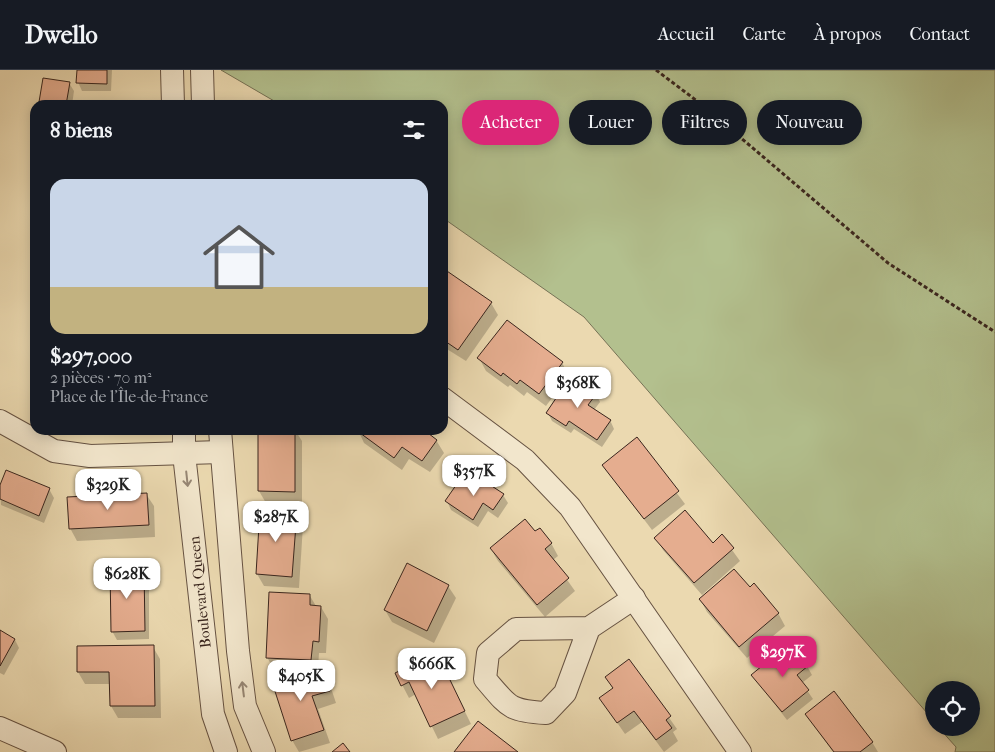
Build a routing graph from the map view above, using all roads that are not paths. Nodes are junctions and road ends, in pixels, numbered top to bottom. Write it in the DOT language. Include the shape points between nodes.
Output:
graph roads {
  1 [pos="172,70"];
  2 [pos="202,70"];
  3 [pos="173,100"];
  4 [pos="203,100"];
  5 [pos="448,402"];
  6 [pos="0,421"];
  7 [pos="184,435"];
  8 [pos="220,435"];
  9 [pos="221,452"];
  10 [pos="184,454"];
  11 [pos="634,598"];
  12 [pos="589,628"];
  13 [pos="0,728"];
  14 [pos="263,749"];
  15 [pos="55,752"];
  16 [pos="226,752"];
  17 [pos="240,752"];
  18 [pos="740,752"];
  1 -- 3 [label="street"];
  2 -- 4 [label="street"];
  5 -- 11 [label="street" via="525,460 552,485"];
  6 -- 10 [label="street" via="54,451 90,456"];
  7 -- 10 [label="street, Boulevard Queen"];
  8 -- 9 [label="street"];
  9 -- 10 [label="street"];
  14 -- 9 [label="street, one-way" via="245,706"];
  10 -- 16 [label="street, Boulevard Queen, one-way" via="213,714"];
  11 -- 12 [label="street"];
  11 -- 18 [label="street"];
  12 -- 12 [label="street" via="516,629 488,653 485,679 502,700 518,712 546,713 565,693"];
  13 -- 15 [label="street"];
  14 -- 17 [label="street"];
}
